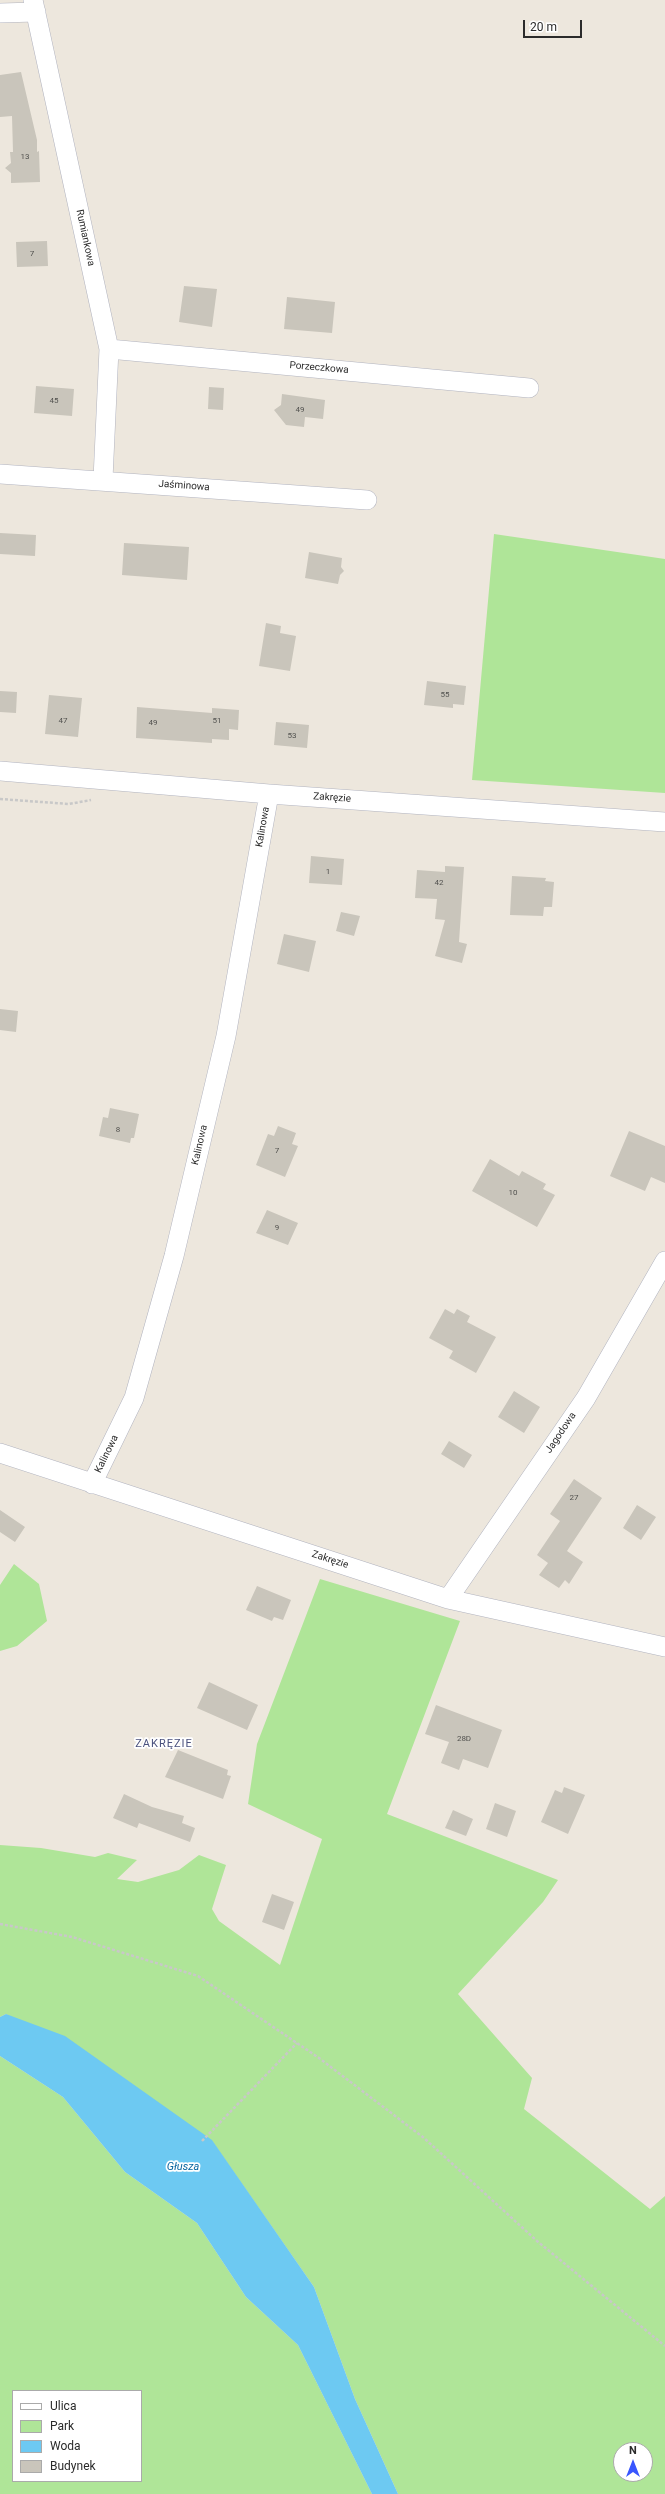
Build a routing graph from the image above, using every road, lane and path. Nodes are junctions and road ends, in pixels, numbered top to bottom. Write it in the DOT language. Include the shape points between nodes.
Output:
graph roads {
  1 [pos="35,6"];
  2 [pos="0,14"];
  3 [pos="109,349"];
  4 [pos="528,388"];
  5 [pos="0,474"];
  6 [pos="103,479"];
  7 [pos="367,500"];
  8 [pos="0,771"];
  9 [pos="269,794"];
  10 [pos="0,799"];
  11 [pos="93,799"];
  12 [pos="665,822"];
  13 [pos="665,1261"];
  14 [pos="0,1453"];
  15 [pos="92,1484"];
  16 [pos="448,1599"];
  17 [pos="665,1647"];
  18 [pos="0,1924"];
  19 [pos="297,2043"];
  20 [pos="202,2141"];
  21 [pos="665,2346"];
  1 -- 2 [label="street"];
  1 -- 3 [label="street, Rumiankowa"];
  3 -- 4 [label="street, Porzeczkowa"];
  3 -- 6 [label="street, Rumiankowa"];
  5 -- 6 [label="street, Jaśminowa"];
  6 -- 7 [label="street, Jaśminowa"];
  8 -- 9 [label="street, Zakręzie"];
  9 -- 12 [label="street, Zakręzie"];
  9 -- 15 [label="street, Kalinowa" via="226,1036 174,1256 134,1398"];
  10 -- 11 [label="path" via="69,804"];
  13 -- 16 [label="street, Jagodowa" via="586,1398"];
  14 -- 15 [label="street, Zakręzie"];
  15 -- 16 [label="street, Zakręzie"];
  16 -- 17 [label="street, Zakręzie"];
  18 -- 19 [label="path" via="72,1938 198,1976"];
  19 -- 20 [label="path"];
  19 -- 21 [label="path" via="424,2138 537,2241"];
}
